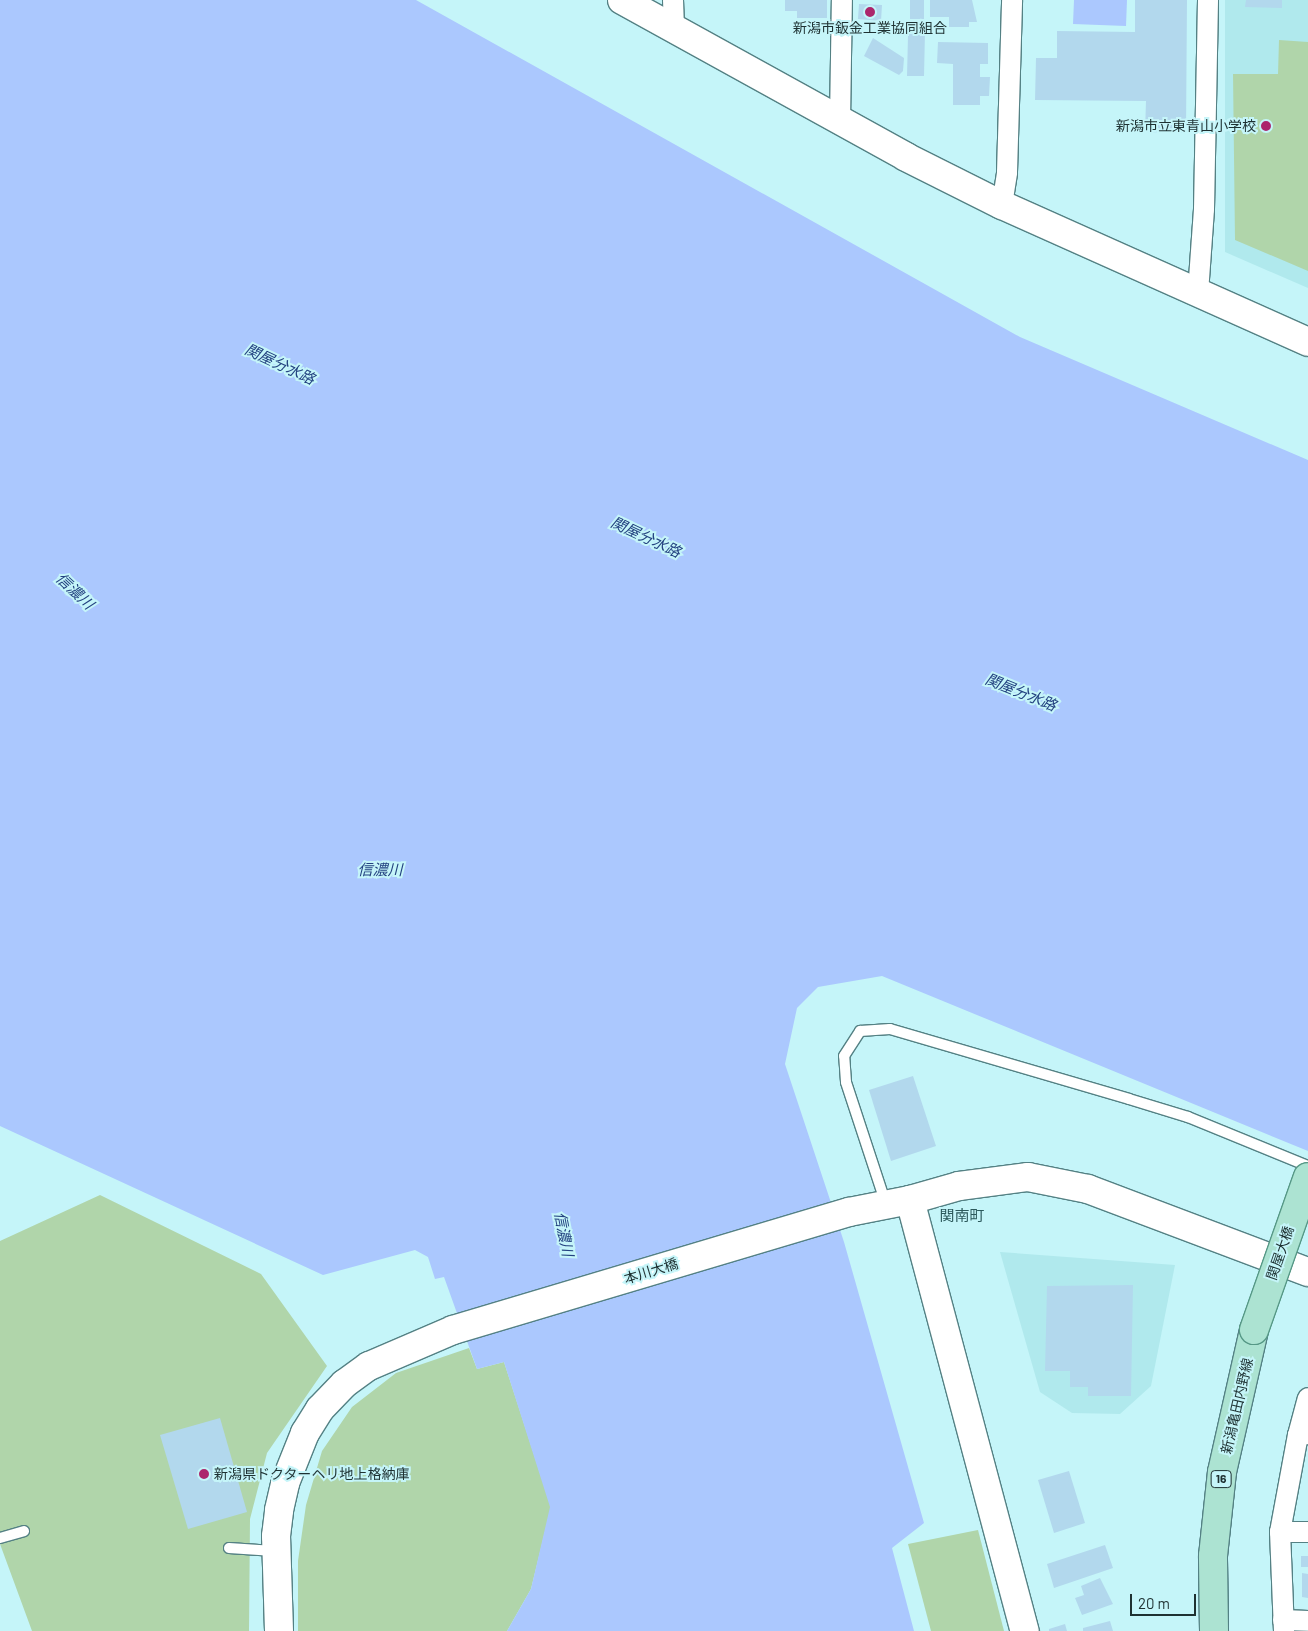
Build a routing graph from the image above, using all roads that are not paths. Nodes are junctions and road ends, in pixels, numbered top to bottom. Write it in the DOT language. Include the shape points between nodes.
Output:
graph roads {
  1 [pos="622,0"];
  2 [pos="673,0"];
  3 [pos="842,0"];
  4 [pos="1012,0"];
  5 [pos="1208,0"];
  6 [pos="674,30"];
  7 [pos="840,121"];
  8 [pos="1002,205"];
  9 [pos="1198,293"];
  10 [pos="1308,342"];
  11 [pos="1308,1166"];
  12 [pos="1308,1177"];
  13 [pos="898,1203"];
  14 [pos="1308,1272"];
  15 [pos="1254,1330"];
  16 [pos="1308,1398"];
  17 [pos="1303,1434"];
  18 [pos="24,1530"];
  19 [pos="1280,1532"];
  20 [pos="1308,1532"];
  21 [pos="0,1538"];
  22 [pos="229,1548"];
  23 [pos="278,1552"];
  24 [pos="1308,1621"];
  25 [pos="1284,1626"];
  26 [pos="280,1631"];
  27 [pos="1025,1631"];
  28 [pos="1214,1631"];
  1 -- 6 [label="street"];
  2 -- 6 [label="street"];
  3 -- 7 [label="street"];
  4 -- 8 [label="street" via="1007,172"];
  5 -- 9 [label="street" via="1204,210"];
  6 -- 7 [label="street"];
  7 -- 8 [label="street"];
  8 -- 9 [label="street"];
  9 -- 10 [label="street"];
  11 -- 13 [label="lane" via="1188,1117 1129,1099 890,1028 860,1031 844,1056 846,1082"];
  12 -- 15 [label="main road, 関屋大橋 / 16, bridge"];
  13 -- 14 [label="street, 本川大橋" via="959,1186 1028,1176 1088,1189"];
  13 -- 23 [label="street, 本川大橋" via="849,1212 453,1330 369,1366 344,1384 320,1409 305,1433 285,1482 276,1536"];
  13 -- 27 [label="street"];
  15 -- 28 [label="main road, 新潟亀田内野線 / 16" via="1222,1472 1213,1556"];
  16 -- 17 [label="street"];
  17 -- 19 [label="street"];
  18 -- 21 [label="lane"];
  19 -- 20 [label="street"];
  19 -- 25 [label="street"];
  22 -- 23 [label="lane"];
  23 -- 26 [label="street, 本川大橋"];
  24 -- 25 [label="street"];
}
